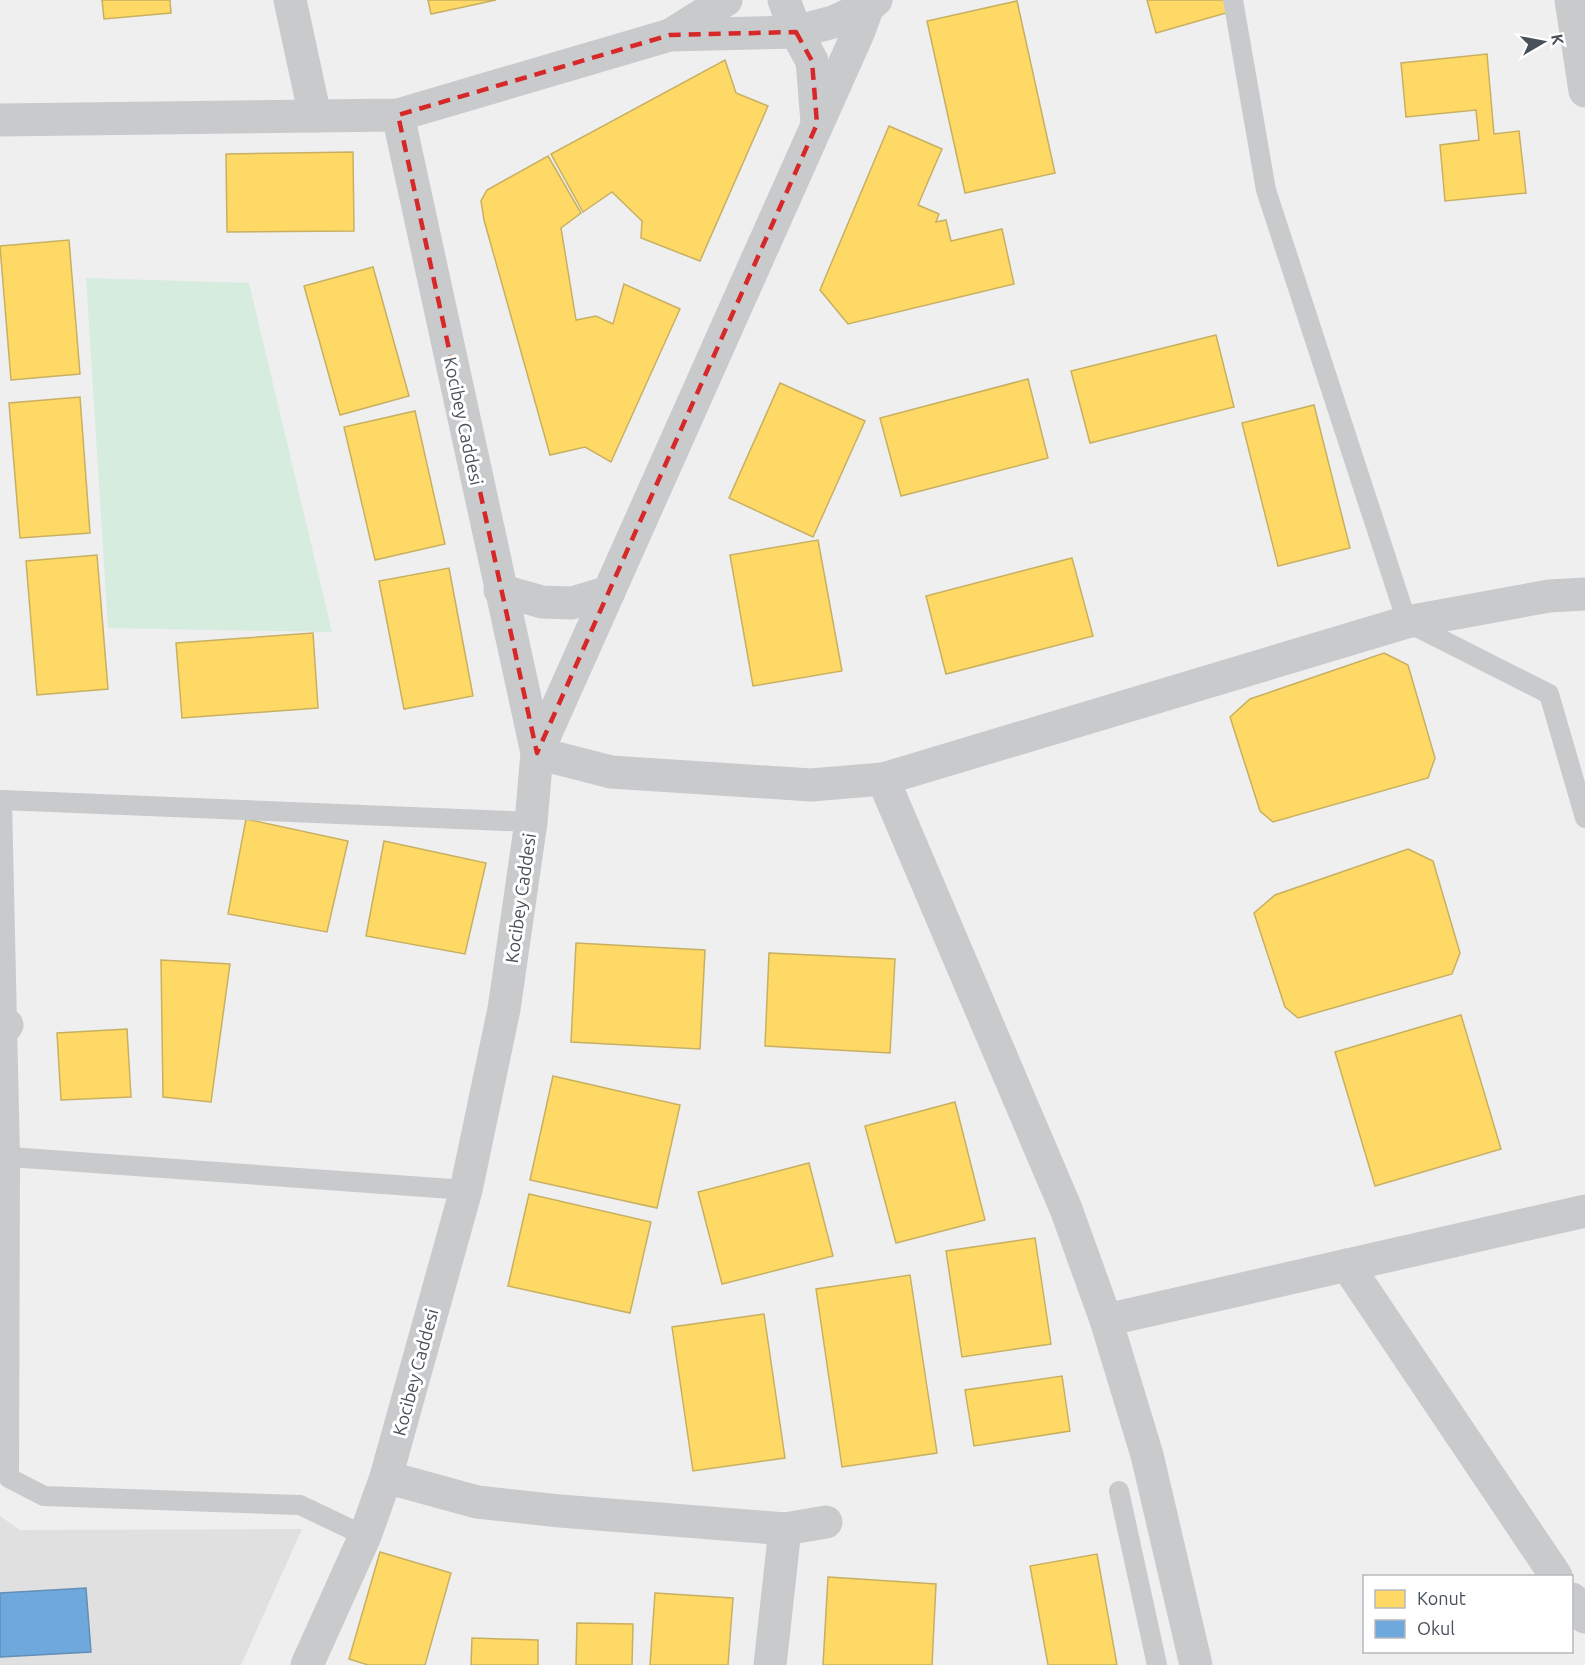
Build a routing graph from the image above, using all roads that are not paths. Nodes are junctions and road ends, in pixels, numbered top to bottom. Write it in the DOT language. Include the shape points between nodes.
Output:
graph roads {
  1 [pos="290,0"];
  2 [pos="726,0"];
  3 [pos="784,0"];
  4 [pos="1233,0"];
  5 [pos="1571,0"];
  6 [pos="870,2"];
  7 [pos="796,32"];
  8 [pos="670,35"];
  9 [pos="1585,91"];
  10 [pos="398,115"];
  11 [pos="315,116"];
  12 [pos="0,120"];
  13 [pos="818,124"];
  14 [pos="500,590"];
  15 [pos="609,592"];
  16 [pos="1585,594"];
  17 [pos="1407,622"];
  18 [pos="537,753"];
  19 [pos="883,779"];
  20 [pos="1585,818"];
  21 [pos="531,822"];
  22 [pos="3,1026"];
  23 [pos="10,1157"];
  24 [pos="466,1190"];
  25 [pos="1585,1211"];
  26 [pos="1347,1265"];
  27 [pos="1106,1320"];
  28 [pos="386,1477"];
  29 [pos="1119,1491"];
  30 [pos="826,1522"];
  31 [pos="785,1529"];
  32 [pos="365,1536"];
  33 [pos="1555,1575"];
  34 [pos="1573,1600"];
  35 [pos="1585,1617"];
  36 [pos="307,1665"];
  37 [pos="770,1665"];
  38 [pos="1157,1665"];
  39 [pos="1196,1665"];
  1 -- 11 [label="street"];
  2 -- 8 [label="street"];
  3 -- 7 [label="street"];
  4 -- 17 [label="lane" via="1266,190"];
  5 -- 9 [label="street"];
  6 -- 7 [label="street" via="833,22"];
  6 -- 13 [label="street"];
  7 -- 8 [label="street"];
  7 -- 13 [label="street" via="812,61"];
  8 -- 10 [label="street"];
  10 -- 11 [label="street"];
  10 -- 14 [label="street, Kocibey Caddesi"];
  11 -- 12 [label="street"];
  13 -- 15 [label="street"];
  14 -- 15 [label="street" via="552,603 572,603"];
  14 -- 18 [label="street, Kocibey Caddesi"];
  15 -- 18 [label="street"];
  16 -- 17 [label="street" via="1549,596"];
  17 -- 19 [label="street"];
  17 -- 20 [label="lane" via="1549,694"];
  18 -- 19 [label="street" via="611,772 811,785"];
  18 -- 21 [label="street, Kocibey Caddesi"];
  19 -- 27 [label="street" via="1066,1209"];
  21 -- 22 [label="lane" via="2,800"];
  21 -- 24 [label="street, Kocibey Caddesi" via="504,1008"];
  22 -- 23 [label="lane"];
  23 -- 24 [label="lane"];
  23 -- 32 [label="lane" via="9,1478 44,1496 300,1505"];
  24 -- 28 [label="street, Kocibey Caddesi"];
  25 -- 26 [label="street"];
  26 -- 27 [label="street"];
  26 -- 33 [label="street"];
  27 -- 39 [label="street" via="1147,1455"];
  28 -- 31 [label="street" via="477,1502"];
  28 -- 32 [label="street, Kocibey Caddesi"];
  29 -- 38 [label="lane"];
  30 -- 31 [label="street"];
  31 -- 37 [label="street"];
  32 -- 36 [label="street, Kocibey Caddesi"];
  34 -- 35 [label="street"];
}
